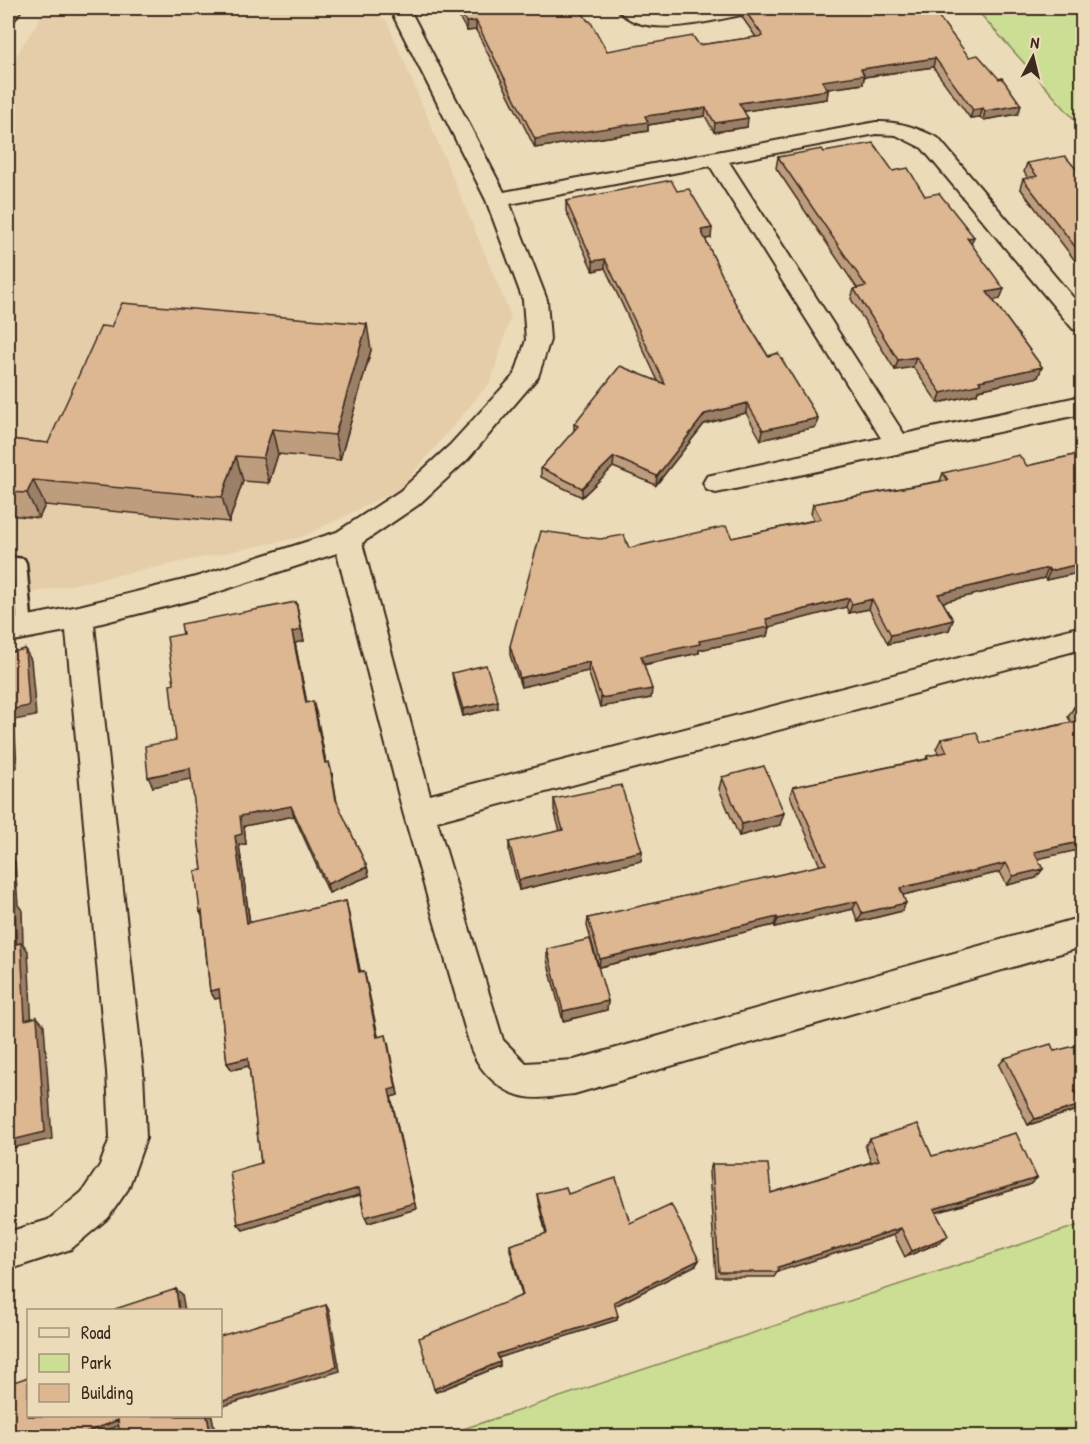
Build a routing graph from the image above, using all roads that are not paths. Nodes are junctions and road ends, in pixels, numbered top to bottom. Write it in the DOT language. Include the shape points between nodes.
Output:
graph roads {
  1 [pos="12,8"];
  2 [pos="395,8"];
  3 [pos="627,8"];
  4 [pos="746,8"];
  5 [pos="8,15"];
  6 [pos="717,160"];
  7 [pos="497,200"];
  8 [pos="1083,323"];
  9 [pos="1083,405"];
  10 [pos="897,442"];
  11 [pos="716,483"];
  12 [pos="347,539"];
  13 [pos="8,562"];
  14 [pos="79,617"];
  15 [pos="16,630"];
  16 [pos="1083,638"];
  17 [pos="419,812"];
  18 [pos="1083,932"];
  19 [pos="8,1251"];
  1 -- 5 [label="street"];
  2 -- 7 [label="street" via="402,12"];
  3 -- 4 [label="street" via="639,16 668,21"];
  6 -- 7 [label="street"];
  6 -- 8 [label="street" via="876,128 909,131 930,143"];
  6 -- 10 [label="street"];
  7 -- 12 [label="street" via="536,300 538,340 526,377 459,452 409,498"];
  9 -- 10 [label="street"];
  10 -- 11 [label="street"];
  12 -- 14 [label="street" via="196,588"];
  12 -- 17 [label="street"];
  13 -- 15 [label="lane" via="19,563"];
  14 -- 15 [label="street"];
  14 -- 19 [label="street" via="125,1072 128,1138 115,1176 95,1205 58,1236"];
  16 -- 17 [label="street"];
  17 -- 18 [label="street" via="488,1048 512,1076 522,1080 574,1077"];
}
